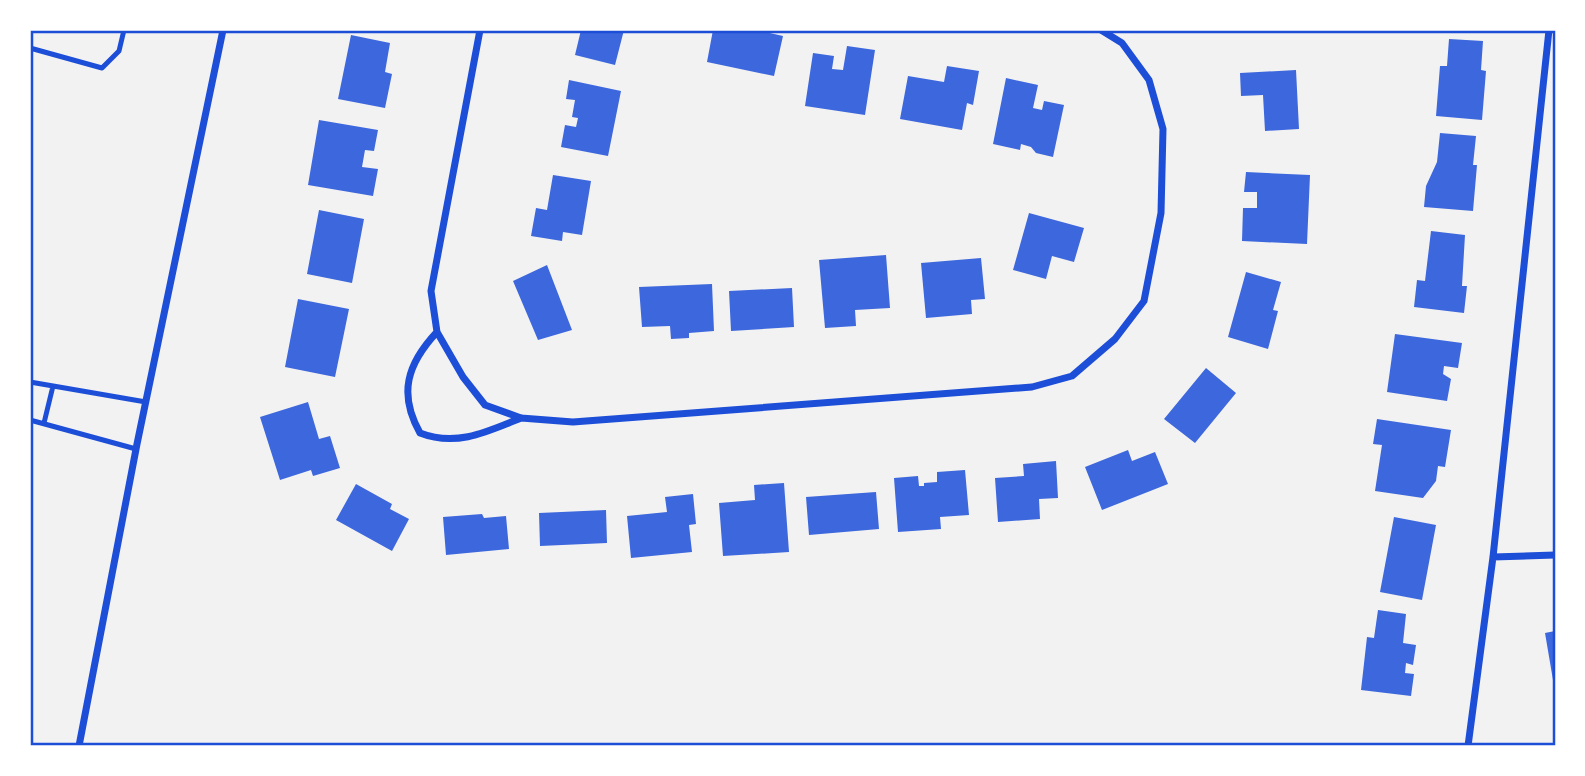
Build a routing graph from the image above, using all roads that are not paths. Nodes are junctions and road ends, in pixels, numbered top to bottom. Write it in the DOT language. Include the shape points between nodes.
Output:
graph roads {
  1 [pos="124,30"];
  2 [pos="223,30"];
  3 [pos="481,30"];
  4 [pos="1101,30"];
  5 [pos="1549,30"];
  6 [pos="30,48"];
  7 [pos="437,332"];
  8 [pos="30,382"];
  9 [pos="53,386"];
  10 [pos="146,402"];
  11 [pos="521,418"];
  12 [pos="30,420"];
  13 [pos="44,423"];
  14 [pos="136,449"];
  15 [pos="1555,555"];
  16 [pos="1493,557"];
  17 [pos="79,746"];
  18 [pos="1468,746"];
  1 -- 6 [label="lane" via="119,51 102,68"];
  2 -- 10 [label="street"];
  3 -- 7 [label="street" via="431,291"];
  4 -- 11 [label="street" via="1122,43 1149,80 1163,129 1161,213 1144,301 1115,339 1072,376 1032,387 587,421"];
  5 -- 16 [label="street"];
  7 -- 11 [label="street" via="485,405"];
  7 -- 11 [label="street" via="407,380 407,401 420,433 458,439"];
  8 -- 9 [label="lane"];
  9 -- 10 [label="lane"];
  9 -- 13 [label="lane"];
  10 -- 14 [label="street"];
  12 -- 13 [label="lane"];
  13 -- 14 [label="lane"];
  14 -- 17 [label="street"];
  15 -- 16 [label="street"];
  16 -- 18 [label="street"];
}
